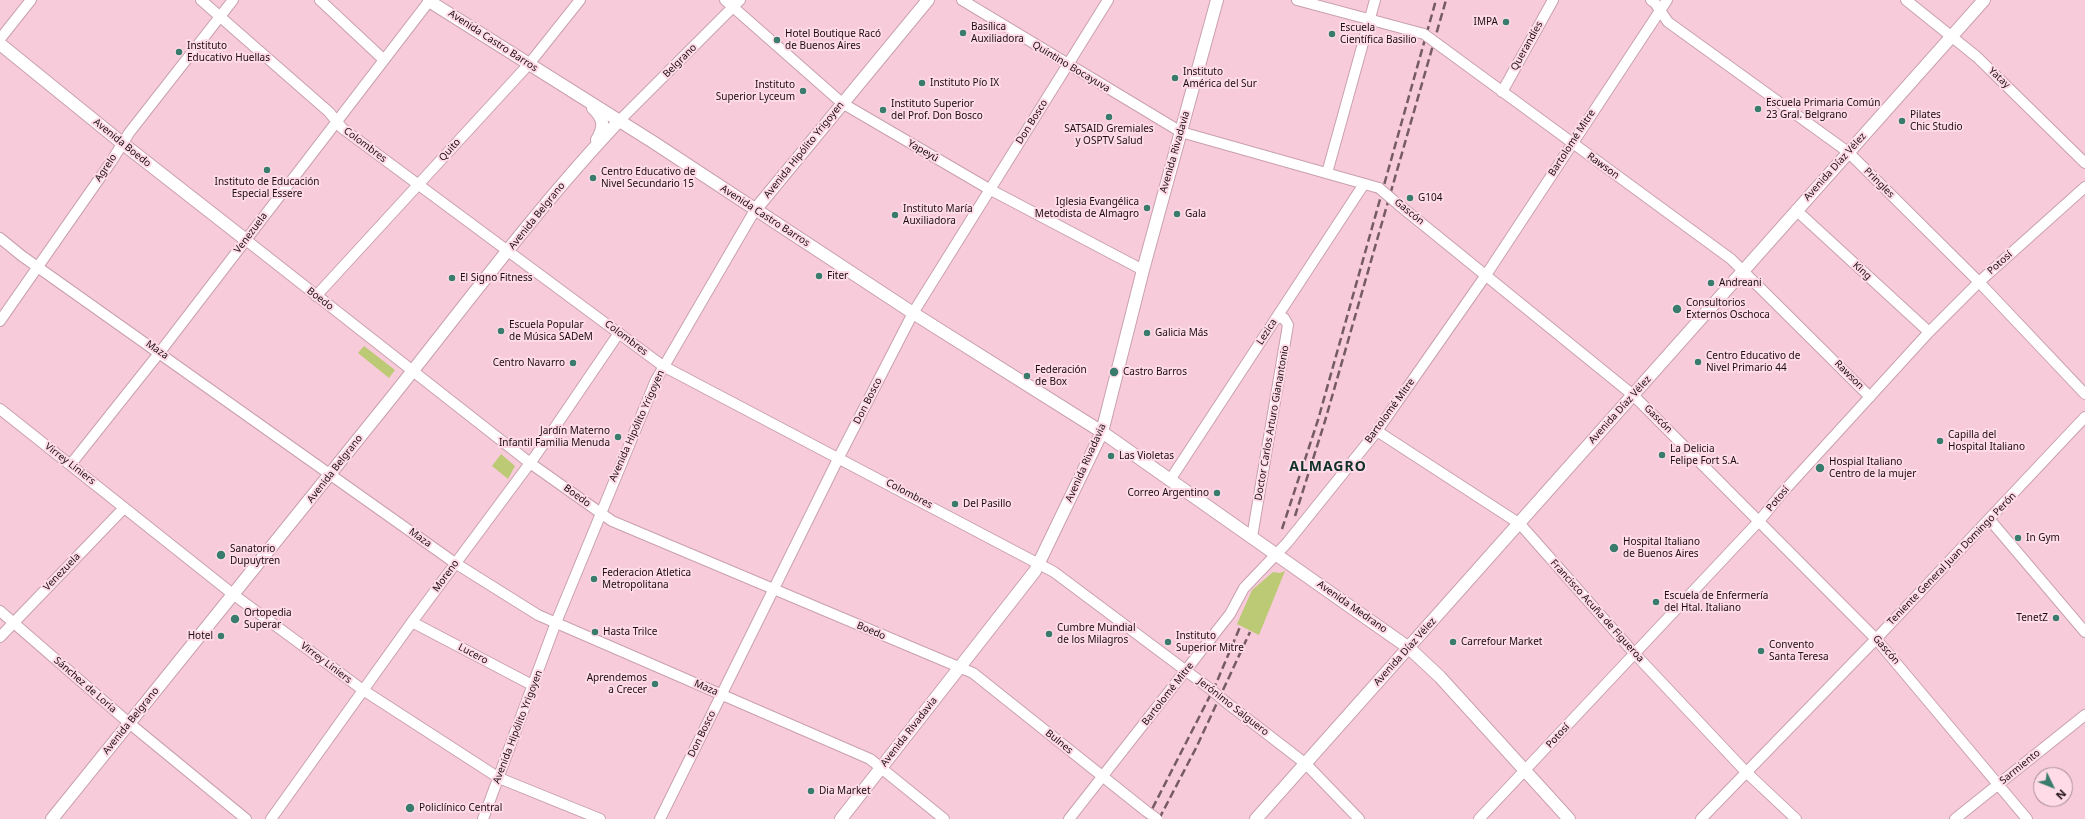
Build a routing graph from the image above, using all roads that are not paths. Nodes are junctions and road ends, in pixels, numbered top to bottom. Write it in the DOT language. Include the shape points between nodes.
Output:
graph roads {
  1 [pos="31,0"];
  2 [pos="201,0"];
  3 [pos="234,0"];
  4 [pos="320,0"];
  5 [pos="428,0"];
  6 [pos="580,0"];
  7 [pos="725,0"];
  8 [pos="928,0"];
  9 [pos="962,0"];
  10 [pos="1108,0"];
  11 [pos="1217,0"];
  12 [pos="1296,0"];
  13 [pos="1375,0"];
  14 [pos="1553,0"];
  15 [pos="1651,0"];
  16 [pos="1667,0"];
  17 [pos="1906,0"];
  18 [pos="1984,0"];
  19 [pos="737,4"];
  20 [pos="1660,10"];
  21 [pos="221,17"];
  22 [pos="1369,20"];
  23 [pos="1952,36"];
  24 [pos="0,39"];
  25 [pos="0,44"];
  26 [pos="383,59"];
  27 [pos="529,64"];
  28 [pos="1068,66"];
  29 [pos="1502,92"];
  30 [pos="583,99"];
  31 [pos="842,103"];
  32 [pos="336,120"];
  33 [pos="619,121"];
  34 [pos="1181,132"];
  35 [pos="599,142"];
  36 [pos="653,142"];
  37 [pos="122,143"];
  38 [pos="1572,144"];
  39 [pos="589,152"];
  40 [pos="1848,152"];
  41 [pos="2085,163"];
  42 [pos="1327,173"];
  43 [pos="419,184"];
  44 [pos="1364,184"];
  45 [pos="2085,187"];
  46 [pos="990,189"];
  47 [pos="755,210"];
  48 [pos="1796,210"];
  49 [pos="0,238"];
  50 [pos="246,240"];
  51 [pos="509,251"];
  52 [pos="39,267"];
  53 [pos="1143,270"];
  54 [pos="1744,270"];
  55 [pos="1486,275"];
  56 [pos="1978,282"];
  57 [pos="316,296"];
  58 [pos="913,313"];
  59 [pos="1276,318"];
  60 [pos="0,321"];
  61 [pos="1929,332"];
  62 [pos="619,333"];
  63 [pos="160,352"];
  64 [pos="663,366"];
  65 [pos="413,371"];
  66 [pos="2085,394"];
  67 [pos="1634,395"];
  68 [pos="1870,397"];
  69 [pos="0,409"];
  70 [pos="2085,418"];
  71 [pos="1377,431"];
  72 [pos="1102,432"];
  73 [pos="839,457"];
  74 [pos="530,463"];
  75 [pos="71,464"];
  76 [pos="331,474"];
  77 [pos="1170,480"];
  78 [pos="124,508"];
  79 [pos="601,513"];
  80 [pos="1760,520"];
  81 [pos="1990,520"];
  82 [pos="1520,524"];
  83 [pos="1252,537"];
  84 [pos="1277,554"];
  85 [pos="455,563"];
  86 [pos="1039,564"];
  87 [pos="773,590"];
  88 [pos="234,595"];
  89 [pos="0,611"];
  90 [pos="412,622"];
  91 [pos="13,623"];
  92 [pos="555,625"];
  93 [pos="2085,632"];
  94 [pos="0,637"];
  95 [pos="1876,639"];
  96 [pos="1409,648"];
  97 [pos="1634,653"];
  98 [pos="959,668"];
  99 [pos="1186,671"];
  100 [pos="534,686"];
  101 [pos="363,690"];
  102 [pos="722,694"];
  103 [pos="2085,714"];
  104 [pos="129,723"];
  105 [pos="1306,764"];
  106 [pos="881,768"];
  107 [pos="1525,771"];
  108 [pos="1746,772"];
  109 [pos="1102,777"];
  110 [pos="499,778"];
  111 [pos="1999,784"];
  112 [pos="52,819"];
  113 [pos="246,819"];
  114 [pos="271,819"];
  115 [pos="483,819"];
  116 [pos="600,819"];
  117 [pos="660,819"];
  118 [pos="841,819"];
  119 [pos="944,819"];
  120 [pos="1069,819"];
  121 [pos="1156,819"];
  122 [pos="1256,819"];
  123 [pos="1359,819"];
  124 [pos="1479,819"];
  125 [pos="1569,819"];
  126 [pos="1701,819"];
  127 [pos="1796,819"];
  128 [pos="1955,819"];
  129 [pos="2027,819"];
  1 -- 24 [label="street"];
  2 -- 21 [label="street, Colombres"];
  3 -- 21 [label="street, Agrelo"];
  4 -- 26 [label="street"];
  5 -- 26 [label="street, Venezuela"];
  5 -- 27 [label="main road, Avenida Castro Barros"];
  6 -- 27 [label="street, Quito"];
  7 -- 19 [label="street, Yapeyú"];
  8 -- 31 [label="main road, Avenida Hipólito Yrigoyen"];
  9 -- 28 [label="street, Quintino Bocayuva"];
  10 -- 28 [label="street, Don Bosco"];
  11 -- 34 [label="main road, Avenida Rivadavia"];
  12 -- 22 [label="street, Rawson"];
  13 -- 22 [label="street"];
  14 -- 29 [label="street, Querandíes"];
  15 -- 20 [label="street, Pringles"];
  16 -- 20 [label="street, Bartolomé Mitre"];
  17 -- 23 [label="street, Yatay"];
  18 -- 23 [label="main road, Avenida Díaz Vélez"];
  19 -- 31 [label="street, Yapeyú"];
  19 -- 33 [label="street, Belgrano"];
  20 -- 38 [label="street, Bartolomé Mitre"];
  20 -- 40 [label="street, Pringles" via="1668,22"];
  21 -- 32 [label="street, Colombres"];
  21 -- 37 [label="street, Agrelo"];
  22 -- 29 [label="street, Rawson, bridge" via="1424,34"];
  22 -- 42 [label="street"];
  23 -- 40 [label="main road, Avenida Díaz Vélez"];
  23 -- 41 [label="street, Yatay"];
  25 -- 37 [label="main road, Avenida Boedo"];
  26 -- 32 [label="street, Venezuela"];
  27 -- 30 [label="main road, Avenida Castro Barros"];
  27 -- 43 [label="street, Quito"];
  28 -- 34 [label="street, Quintino Bocayuva"];
  28 -- 46 [label="street, Don Bosco"];
  29 -- 38 [label="street, Rawson"];
  30 -- 33 [label="main road, Avenida Castro Barros"];
  30 -- 39 [label="main road" via="599,114 603,122 601,134"];
  31 -- 46 [label="street, Yapeyú"];
  31 -- 47 [label="main road, Avenida Hipólito Yrigoyen"];
  32 -- 43 [label="street, Colombres" via="342,128"];
  32 -- 50 [label="street, Venezuela"];
  33 -- 35 [label="main road, Avenida Belgrano"];
  33 -- 36 [label="main road, Avenida Castro Barros"];
  34 -- 42 [label="street, Gascón"];
  34 -- 53 [label="main road, Avenida Rivadavia"];
  35 -- 36 [label="main road" via="623,133"];
  35 -- 39 [label="main road, Avenida Belgrano"];
  36 -- 47 [label="main road, Avenida Castro Barros"];
  37 -- 50 [label="main road, Avenida Boedo"];
  37 -- 52 [label="street, Agrelo"];
  38 -- 54 [label="street, Rawson"];
  38 -- 55 [label="street, Bartolomé Mitre"];
  39 -- 51 [label="main road, Avenida Belgrano"];
  40 -- 48 [label="main road, Avenida Díaz Vélez"];
  40 -- 56 [label="street, Pringles"];
  42 -- 44 [label="street, Gascón"];
  43 -- 51 [label="street, Colombres"];
  43 -- 57 [label="street, Quito"];
  44 -- 55 [label="street, Gascón, bridge" via="1379,188"];
  44 -- 59 [label="street, Lezica"];
  45 -- 56 [label="street, Potosí"];
  46 -- 53 [label="street, Yapeyú"];
  46 -- 58 [label="street, Don Bosco"];
  47 -- 58 [label="main road, Avenida Castro Barros"];
  47 -- 64 [label="street, Avenida Hipólito Yrigoyen"];
  48 -- 54 [label="main road, Avenida Díaz Vélez"];
  48 -- 61 [label="street, King"];
  49 -- 52 [label="street, Maza"];
  50 -- 57 [label="street, Boedo"];
  50 -- 63 [label="street, Venezuela"];
  51 -- 62 [label="street, Colombres"];
  51 -- 65 [label="main road, Avenida Belgrano"];
  52 -- 60 [label="street, Agrelo"];
  52 -- 63 [label="street, Maza"];
  53 -- 72 [label="main road, Avenida Rivadavia"];
  54 -- 67 [label="main road, Avenida Díaz Vélez"];
  54 -- 68 [label="street, Rawson"];
  55 -- 67 [label="street, Gascón"];
  55 -- 71 [label="street, Bartolomé Mitre"];
  56 -- 61 [label="street, Potosí"];
  56 -- 66 [label="street, Pringles"];
  57 -- 65 [label="street, Boedo"];
  58 -- 72 [label="main road, Avenida Castro Barros"];
  58 -- 73 [label="street, Don Bosco"];
  59 -- 77 [label="street, Lezica"];
  59 -- 83 [label="street, Doctor Carlos Arturo Gianantonio" via="1284,318 1288,325"];
  61 -- 68 [label="street, Potosí"];
  62 -- 64 [label="street, Colombres"];
  62 -- 74 [label="street, Moreno"];
  63 -- 75 [label="street, Venezuela"];
  63 -- 76 [label="street, Maza"];
  64 -- 73 [label="street, Colombres"];
  64 -- 79 [label="street, Avenida Hipólito Yrigoyen"];
  65 -- 74 [label="street, Boedo"];
  65 -- 76 [label="main road, Avenida Belgrano"];
  67 -- 80 [label="street, Gascón"];
  67 -- 82 [label="main road, Avenida Díaz Vélez"];
  68 -- 80 [label="street, Potosí"];
  69 -- 75 [label="street, Virrey Liniers"];
  70 -- 81 [label="street, Teniente General Juan Domingo Perón"];
  71 -- 82 [label="street, Francisco Acuña de Figueroa"];
  71 -- 84 [label="street, Bartolomé Mitre"];
  72 -- 77 [label="main road, Avenida Medrano"];
  72 -- 86 [label="main road, Avenida Rivadavia"];
  73 -- 86 [label="street, Colombres"];
  73 -- 87 [label="street, Don Bosco"];
  74 -- 79 [label="street, Boedo"];
  74 -- 85 [label="street, Moreno"];
  75 -- 78 [label="street, Virrey Liniers"];
  76 -- 85 [label="street, Maza"];
  76 -- 88 [label="main road, Avenida Belgrano"];
  77 -- 83 [label="main road, Avenida Medrano"];
  78 -- 88 [label="street, Virrey Liniers"];
  78 -- 91 [label="street, Venezuela"];
  79 -- 87 [label="street, Boedo" via="612,521"];
  79 -- 92 [label="street, Avenida Hipólito Yrigoyen"];
  80 -- 95 [label="street, Gascón"];
  80 -- 97 [label="street, Potosí"];
  81 -- 93 [label="street"];
  81 -- 95 [label="street, Teniente General Juan Domingo Perón"];
  82 -- 96 [label="main road, Avenida Díaz Vélez"];
  82 -- 97 [label="street, Francisco Acuña de Figueroa"];
  83 -- 84 [label="main road, Avenida Medrano"];
  84 -- 96 [label="main road, Avenida Medrano"];
  84 -- 99 [label="street, Bartolomé Mitre" via="1244,588 1230,614"];
  85 -- 90 [label="street, Moreno"];
  85 -- 92 [label="street, Maza"];
  86 -- 98 [label="main road, Avenida Rivadavia"];
  86 -- 99 [label="street, Jerónimo Salguero" via="1054,572"];
  87 -- 98 [label="street, Boedo"];
  87 -- 102 [label="street, Don Bosco"];
  88 -- 101 [label="street, Virrey Liniers"];
  88 -- 104 [label="main road, Avenida Belgrano"];
  89 -- 91 [label="street, Sánchez de Loria"];
  90 -- 100 [label="street, Lucero"];
  90 -- 101 [label="street, Moreno"];
  91 -- 94 [label="street, Venezuela"];
  91 -- 104 [label="street, Sánchez de Loria"];
  92 -- 100 [label="street, Avenida Hipólito Yrigoyen"];
  92 -- 102 [label="street, Maza"];
  95 -- 108 [label="street, Teniente General Juan Domingo Perón"];
  95 -- 111 [label="street, Gascón"];
  96 -- 105 [label="main road, Avenida Díaz Vélez"];
  96 -- 107 [label="main road, Avenida Medrano" via="1429,665"];
  97 -- 107 [label="street, Potosí"];
  97 -- 108 [label="street, Francisco Acuña de Figueroa"];
  98 -- 106 [label="main road, Avenida Rivadavia"];
  98 -- 109 [label="street, Bulnes" via="973,673"];
  99 -- 105 [label="street, Jerónimo Salguero, bridge"];
  99 -- 109 [label="street, Bartolomé Mitre"];
  100 -- 110 [label="street, Avenida Hipólito Yrigoyen"];
  101 -- 110 [label="street, Virrey Liniers"];
  101 -- 114 [label="street, Moreno"];
  102 -- 106 [label="street, Maza" via="870,759"];
  102 -- 117 [label="street, Don Bosco"];
  103 -- 111 [label="street, Sarmiento"];
  104 -- 112 [label="main road, Avenida Belgrano"];
  104 -- 113 [label="street, Sánchez de Loria"];
  105 -- 122 [label="main road, Avenida Díaz Vélez"];
  105 -- 123 [label="street, Jerónimo Salguero"];
  106 -- 118 [label="main road, Avenida Rivadavia"];
  106 -- 119 [label="street, Maza"];
  107 -- 124 [label="street, Potosí"];
  107 -- 125 [label="main road, Avenida Medrano"];
  108 -- 126 [label="street, Teniente General Juan Domingo Perón"];
  108 -- 127 [label="street, Francisco Acuña de Figueroa"];
  109 -- 120 [label="street, Bartolomé Mitre"];
  109 -- 121 [label="street, Bulnes, bridge"];
  110 -- 115 [label="street, Avenida Hipólito Yrigoyen"];
  110 -- 116 [label="street, Virrey Liniers"];
  111 -- 128 [label="street, Sarmiento"];
  111 -- 129 [label="street, Gascón"];
}
